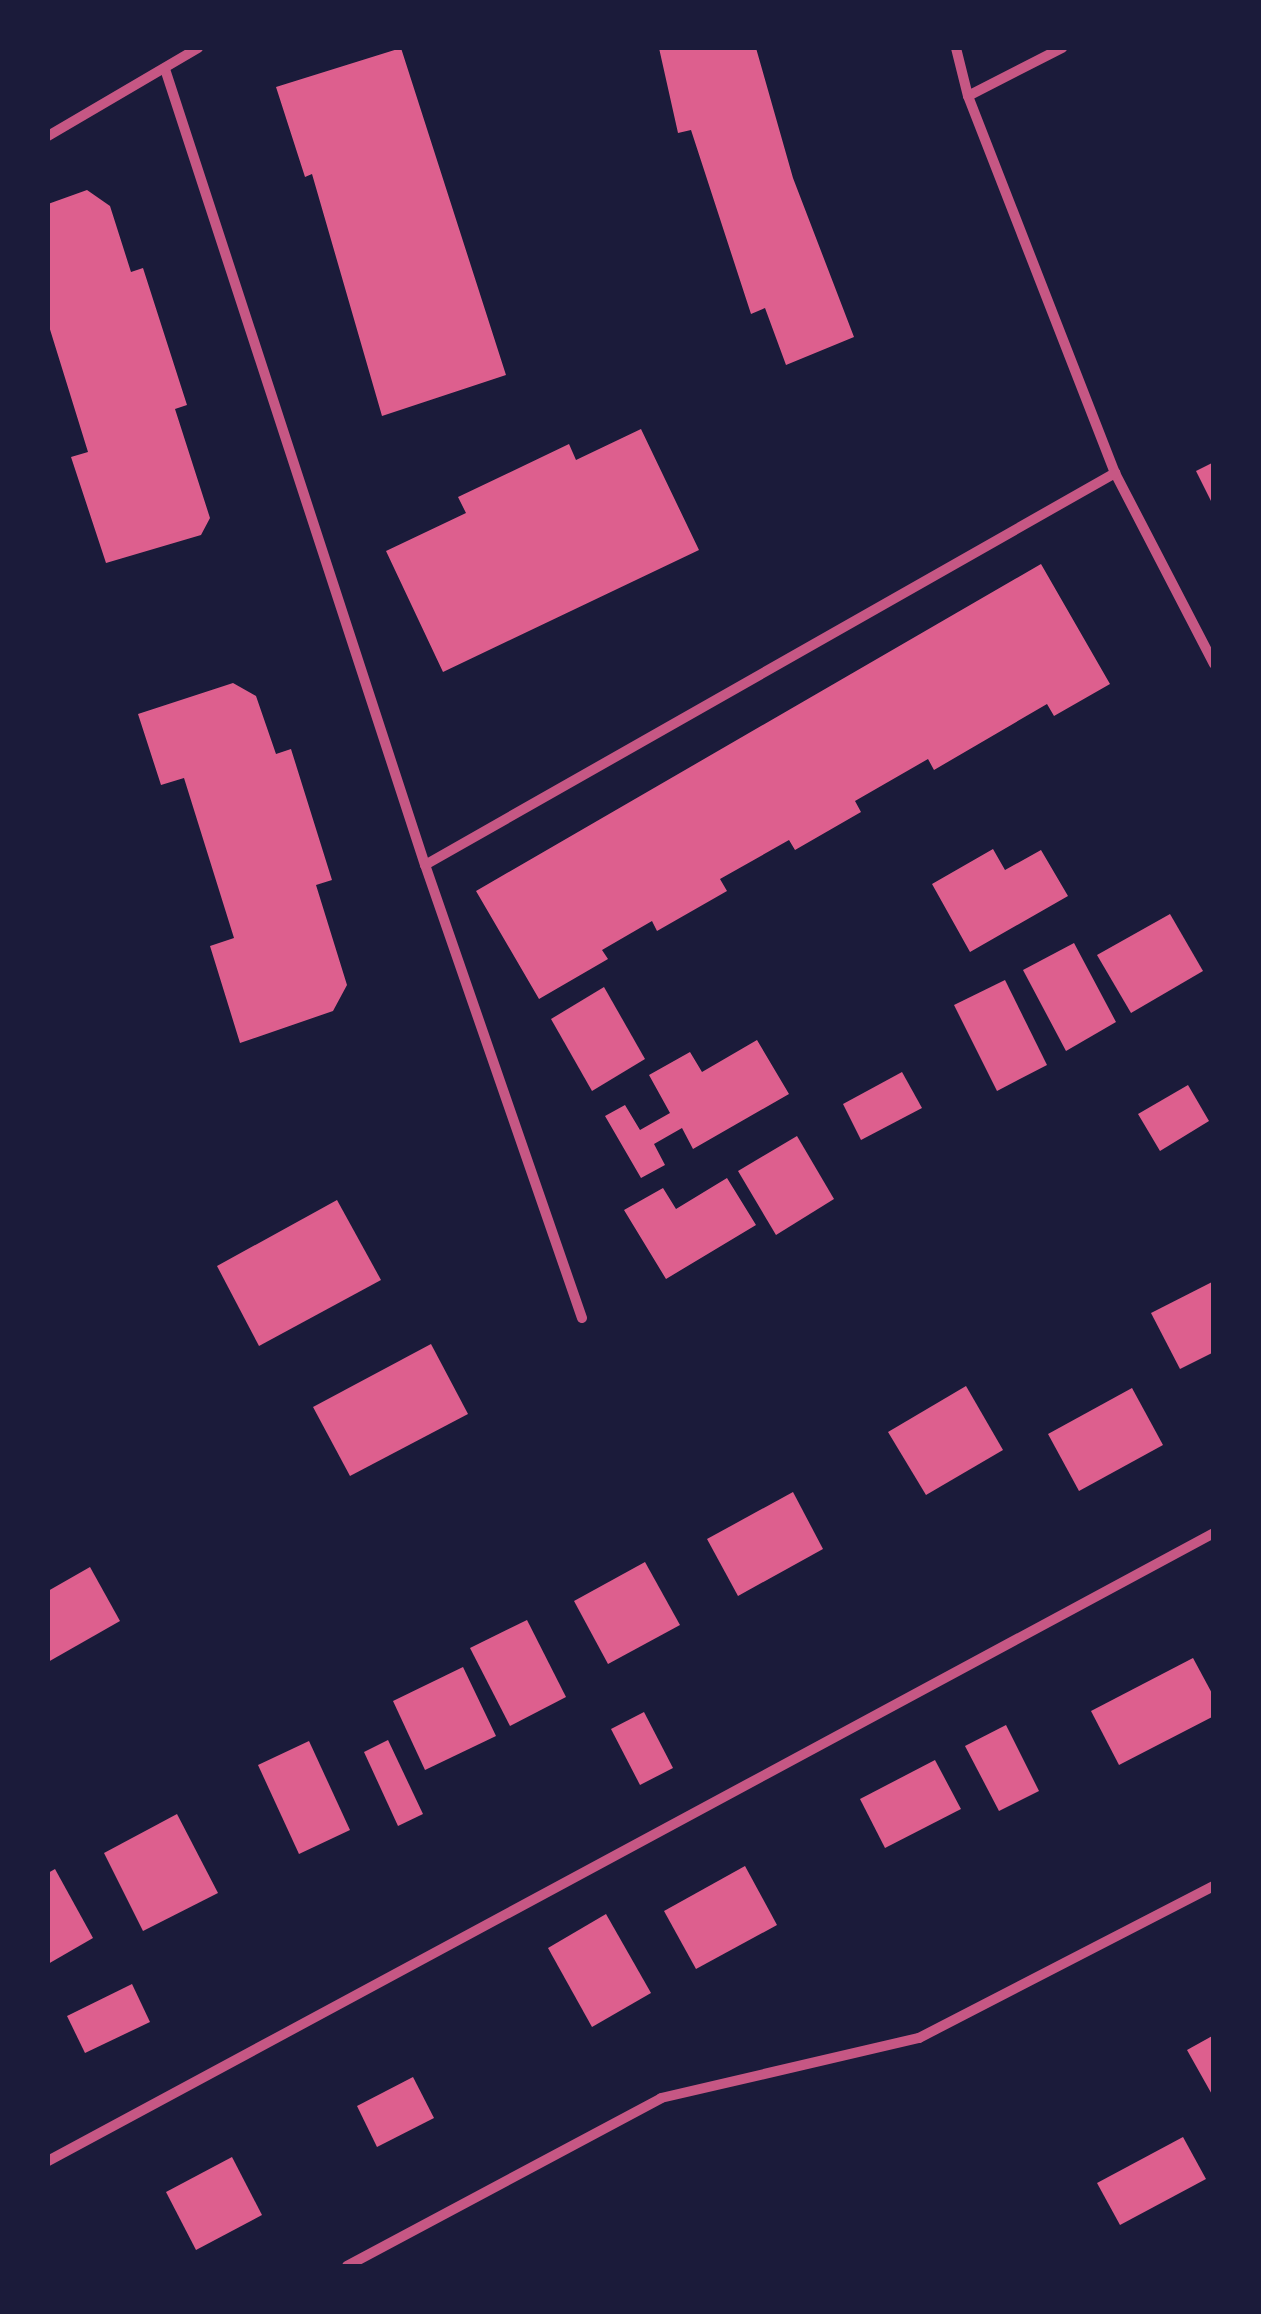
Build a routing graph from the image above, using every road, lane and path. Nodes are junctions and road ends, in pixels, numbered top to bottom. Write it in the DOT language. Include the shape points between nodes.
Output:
graph roads {
  1 [pos="198,48"];
  2 [pos="956,48"];
  3 [pos="1062,48"];
  4 [pos="165,69"];
  5 [pos="968,96"];
  6 [pos="48,136"];
  7 [pos="1114,473"];
  8 [pos="1214,664"];
  9 [pos="425,865"];
  10 [pos="582,1318"];
  11 [pos="1214,1533"];
  12 [pos="1214,1886"];
  13 [pos="48,2161"];
  14 [pos="347,2266"];
  1 -- 4 [label="street"];
  2 -- 5 [label="street"];
  3 -- 5 [label="street"];
  4 -- 6 [label="street"];
  4 -- 9 [label="street"];
  5 -- 7 [label="street"];
  7 -- 8 [label="street"];
  7 -- 9 [label="street"];
  9 -- 10 [label="street"];
  11 -- 13 [label="street"];
  12 -- 14 [label="street" via="919,2038 661,2098"];
}
